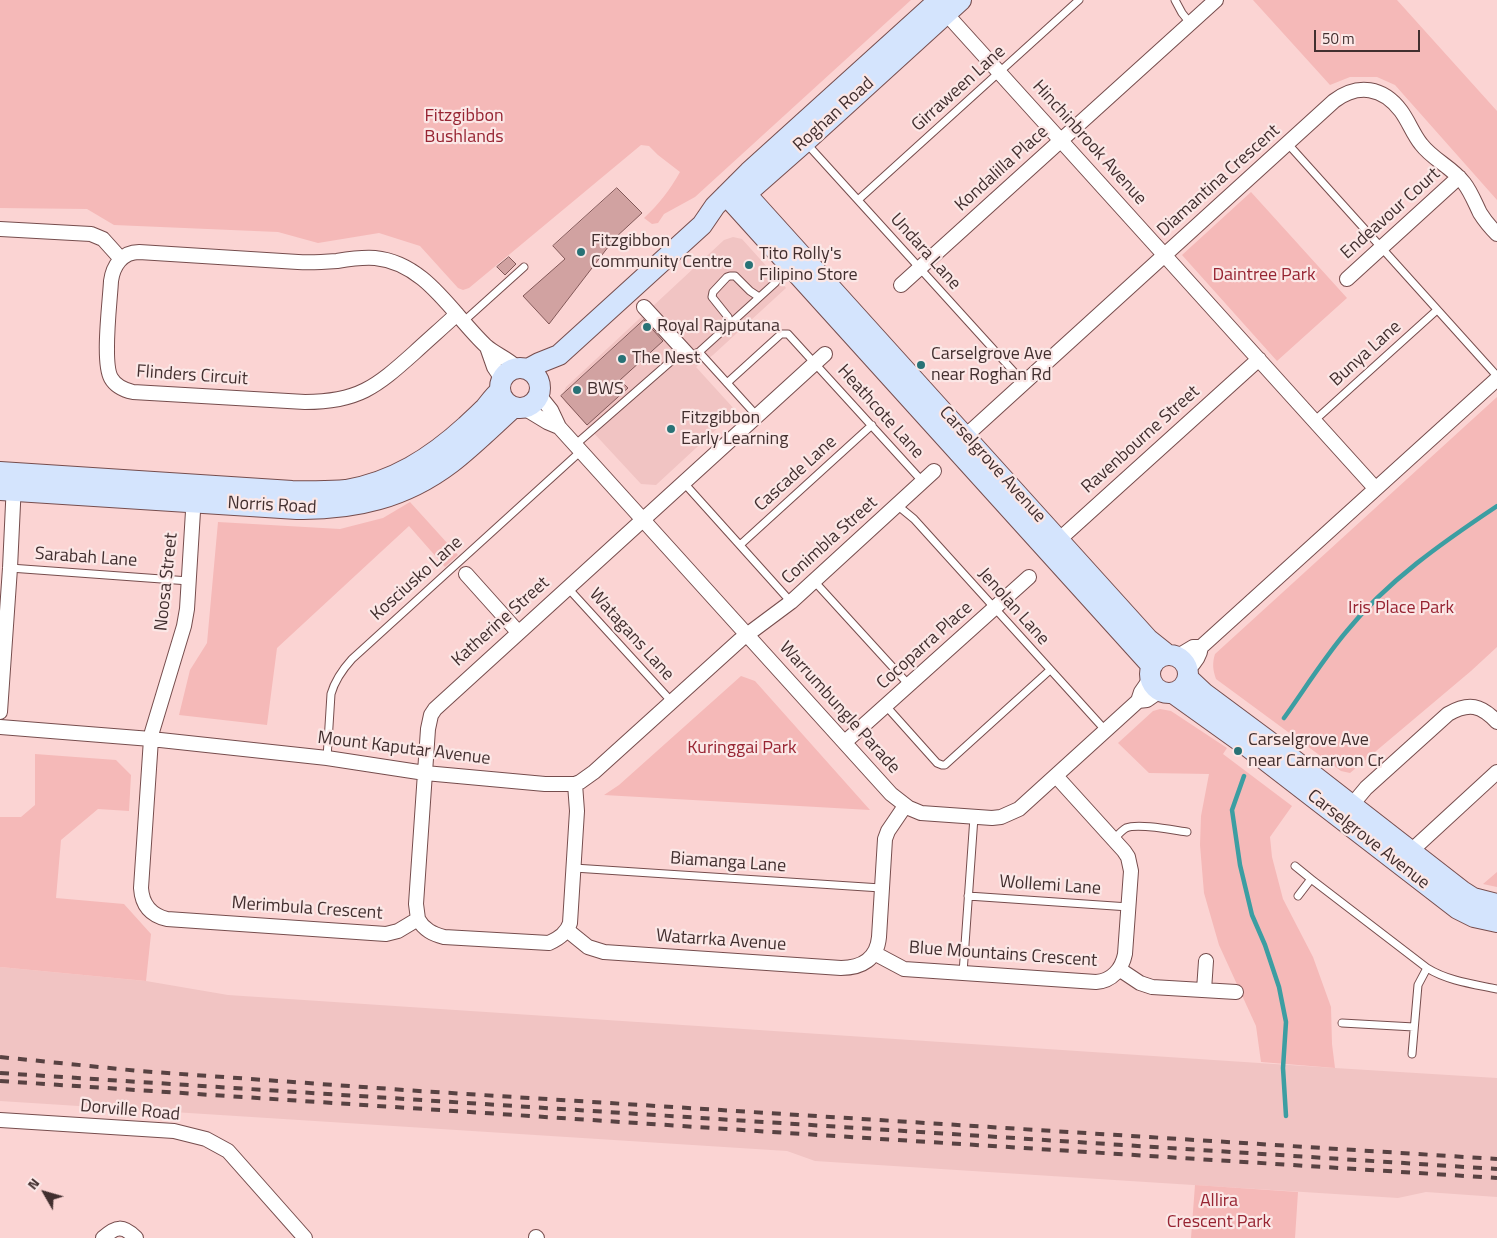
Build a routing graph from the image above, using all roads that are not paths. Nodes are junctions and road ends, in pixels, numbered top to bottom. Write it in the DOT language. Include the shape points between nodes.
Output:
graph roads {
  1 [pos="961,0"];
  2 [pos="1079,0"];
  3 [pos="1175,0"];
  4 [pos="1216,0"];
  5 [pos="940,5"];
  6 [pos="1190,24"];
  7 [pos="999,72"];
  8 [pos="1061,140"];
  9 [pos="805,142"];
  10 [pos="1288,144"];
  11 [pos="1460,177"];
  12 [pos="736,194"];
  13 [pos="858,200"];
  14 [pos="0,229"];
  15 [pos="1497,234"];
  16 [pos="1381,248"];
  17 [pos="1165,255"];
  18 [pos="121,259"];
  19 [pos="787,262"];
  20 [pos="524,267"];
  21 [pos="920,269"];
  22 [pos="1347,279"];
  23 [pos="901,285"];
  24 [pos="759,297"];
  25 [pos="644,307"];
  26 [pos="1437,310"];
  27 [pos="460,317"];
  28 [pos="730,323"];
  29 [pos="694,354"];
  30 [pos="820,359"];
  31 [pos="1259,359"];
  32 [pos="1497,377"];
  33 [pos="727,382"];
  34 [pos="1024,383"];
  35 [pos="521,388"];
  36 [pos="757,416"];
  37 [pos="1314,421"];
  38 [pos="872,425"];
  39 [pos="559,427"];
  40 [pos="959,441"];
  41 [pos="578,448"];
  42 [pos="934,471"];
  43 [pos="7,481"];
  44 [pos="922,481"];
  45 [pos="684,482"];
  46 [pos="1375,488"];
  47 [pos="194,493"];
  48 [pos="897,505"];
  49 [pos="643,519"];
  50 [pos="740,545"];
  51 [pos="1054,545"];
  52 [pos="10,568"];
  53 [pos="461,569"];
  54 [pos="1029,577"];
  55 [pos="189,581"];
  56 [pos="814,581"];
  57 [pos="567,587"];
  58 [pos="791,602"];
  59 [pos="994,608"];
  60 [pos="518,632"];
  61 [pos="747,634"];
  62 [pos="1050,670"];
  63 [pos="1170,673"];
  64 [pos="909,685"];
  65 [pos="672,702"];
  66 [pos="886,706"];
  67 [pos="0,712"];
  68 [pos="1497,722"];
  69 [pos="0,728"];
  70 [pos="1106,731"];
  71 [pos="151,739"];
  72 [pos="845,742"];
  73 [pos="327,758"];
  74 [pos="1497,772"];
  75 [pos="425,773"];
  76 [pos="1056,776"];
  77 [pos="575,784"];
  78 [pos="905,806"];
  79 [pos="1346,811"];
  80 [pos="974,817"];
  81 [pos="1187,832"];
  82 [pos="1114,839"];
  83 [pos="1411,851"];
  84 [pos="1295,866"];
  85 [pos="574,868"];
  86 [pos="1311,879"];
  87 [pos="881,888"];
  88 [pos="968,896"];
  89 [pos="1298,896"];
  90 [pos="1497,904"];
  91 [pos="1129,907"];
  92 [pos="418,919"];
  93 [pos="1497,922"];
  94 [pos="566,930"];
  95 [pos="874,952"];
  96 [pos="1206,962"];
  97 [pos="1427,968"];
  98 [pos="1119,969"];
  99 [pos="963,973"];
  100 [pos="1497,989"];
  101 [pos="1204,990"];
  102 [pos="1236,992"];
  103 [pos="1342,1023"];
  104 [pos="1414,1027"];
  105 [pos="1412,1054"];
  106 [pos="0,1120"];
  107 [pos="103,1238"];
  108 [pos="136,1238"];
  109 [pos="305,1238"];
  1 -- 5 [label="street, Roghan Road"];
  2 -- 7 [label="lane, Girraween Lane"];
  3 -- 6 [label="lane"];
  4 -- 6 [label="street, Kondalilla Place"];
  5 -- 7 [label="street, Hinchinbrook Avenue"];
  5 -- 9 [label="street, Roghan Road"];
  5 -- 12 [label="street, Roghan Road"];
  6 -- 8 [label="street, Kondalilla Place"];
  7 -- 8 [label="street, Hinchinbrook Avenue"];
  7 -- 13 [label="lane, Girraween Lane"];
  8 -- 17 [label="street, Hinchinbrook Avenue"];
  8 -- 21 [label="street, Kondalilla Place"];
  9 -- 12 [label="street, Roghan Road"];
  9 -- 13 [label="lane, Undara Lane"];
  10 -- 11 [label="street, Diamantina Crescent" via="1340,96 1359,89 1370,90 1393,102 1426,150"];
  10 -- 16 [label="lane"];
  10 -- 17 [label="street, Diamantina Crescent"];
  11 -- 15 [label="street, Diamantina Crescent" via="1481,214"];
  11 -- 16 [label="street, Endeavour Court"];
  12 -- 19 [label="street, Carselgrove Avenue"];
  12 -- 35 [label="street, Roghan Road" via="716,206 702,225 559,355 555,365"];
  12 -- 40 [label="street, Carselgrove Avenue"];
  13 -- 21 [label="lane, Undara Lane"];
  14 -- 18 [label="street" via="92,234 103,239"];
  16 -- 22 [label="street, Endeavour Court"];
  16 -- 26 [label="lane"];
  17 -- 31 [label="street, Hinchinbrook Avenue"];
  17 -- 34 [label="street, Diamantina Crescent"];
  18 -- 27 [label="street" via="134,252 308,262 388,260 411,269"];
  18 -- 27 [label="street, Flinders Circuit" via="112,274 106,361 114,383 133,392 305,402 339,400 382,381"];
  19 -- 24 [label="lane" via="780,277"];
  19 -- 40 [label="street, Carselgrove Avenue"];
  20 -- 27 [label="lane"];
  21 -- 23 [label="street, Kondalilla Place"];
  21 -- 34 [label="lane, Undara Lane"];
  24 -- 28 [label="lane"];
  24 -- 28 [label="lane" via="735,276 727,277 712,295"];
  25 -- 29 [label="street"];
  26 -- 32 [label="lane"];
  26 -- 37 [label="lane, Bunya Lane"];
  27 -- 35 [label="street" via="488,347 512,361"];
  28 -- 29 [label="lane"];
  29 -- 33 [label="lane"];
  29 -- 41 [label="lane, Kosciusko Lane" via="670,362"];
  30 -- 33 [label="lane, Heathcote Lane" via="790,335 782,333"];
  30 -- 36 [label="street, Katherine Street"];
  30 -- 38 [label="lane, Heathcote Lane"];
  31 -- 37 [label="street, Hinchinbrook Avenue"];
  31 -- 51 [label="street, Ravenbourne Street"];
  32 -- 46 [label="street"];
  33 -- 36 [label="lane"];
  34 -- 40 [label="street, Diamantina Crescent"];
  35 -- 39 [label="street, Warrumbungle Parade" via="550,410"];
  35 -- 39 [label="street, Warrumbungle Parade" via="547,422"];
  35 -- 47 [label="street, Norris Road" via="494,396 479,414 437,451 384,480 323,492"];
  36 -- 45 [label="street, Katherine Street"];
  37 -- 46 [label="street, Hinchinbrook Avenue"];
  38 -- 44 [label="lane, Heathcote Lane"];
  38 -- 50 [label="lane, Cascade Lane"];
  39 -- 41 [label="street, Warrumbungle Parade"];
  40 -- 51 [label="street, Carselgrove Avenue"];
  41 -- 49 [label="street, Warrumbungle Parade"];
  41 -- 53 [label="lane, Kosciusko Lane"];
  42 -- 44 [label="street, Conimbla Street"];
  43 -- 47 [label="street, Norris Road"];
  43 -- 52 [label="street"];
  44 -- 48 [label="street, Conimbla Street"];
  45 -- 49 [label="street, Katherine Street"];
  45 -- 50 [label="lane"];
  46 -- 63 [label="street" via="1201,646 1194,647"];
  47 -- 55 [label="street, Noosa Street"];
  48 -- 56 [label="street, Conimbla Street"];
  48 -- 59 [label="lane, Jenolan Lane" via="914,519"];
  49 -- 57 [label="street, Katherine Street"];
  49 -- 61 [label="street, Warrumbungle Parade"];
  50 -- 58 [label="lane"];
  51 -- 63 [label="street, Carselgrove Avenue"];
  52 -- 55 [label="lane, Sarabah Lane"];
  52 -- 67 [label="street"];
  53 -- 60 [label="street"];
  53 -- 73 [label="lane, Kosciusko Lane" via="344,668 331,694"];
  54 -- 59 [label="street, Cocoparra Place"];
  55 -- 71 [label="street, Noosa Street" via="184,626"];
  56 -- 58 [label="street, Conimbla Street"];
  56 -- 64 [label="lane"];
  57 -- 60 [label="street, Katherine Street"];
  57 -- 65 [label="lane, Watagans Lane"];
  58 -- 61 [label="street, Conimbla Street"];
  59 -- 62 [label="lane, Jenolan Lane"];
  59 -- 64 [label="street, Cocoparra Place"];
  60 -- 75 [label="street, Katherine Street" via="431,715"];
  61 -- 65 [label="street"];
  61 -- 72 [label="street, Warrumbungle Parade"];
  62 -- 66 [label="lane" via="945,765 937,763"];
  62 -- 70 [label="lane, Jenolan Lane"];
  63 -- 70 [label="street, Warrumbungle Parade" via="1147,700 1138,702"];
  63 -- 79 [label="street, Carselgrove Avenue" via="1204,693"];
  64 -- 66 [label="street, Cocoparra Place"];
  65 -- 77 [label="street" via="594,772"];
  66 -- 72 [label="street, Cocoparra Place"];
  68 -- 79 [label="street" via="1475,706 1448,714 1375,779"];
  69 -- 71 [label="street, Mount Kaputar Avenue"];
  70 -- 76 [label="street, Warrumbungle Parade"];
  71 -- 73 [label="street, Mount Kaputar Avenue"];
  71 -- 92 [label="street, Merimbula Crescent" via="141,888 144,903 153,913 166,918 386,934"];
  72 -- 78 [label="street, Warrumbungle Parade"];
  73 -- 75 [label="street, Mount Kaputar Avenue"];
  74 -- 83 [label="street"];
  75 -- 77 [label="street, Mount Kaputar Avenue"];
  75 -- 92 [label="street, Katherine Street" via="416,904"];
  76 -- 80 [label="street, Warrumbungle Parade" via="1026,804 1009,814 992,818"];
  76 -- 82 [label="street, Blue Mountains Crescent"];
  77 -- 85 [label="street"];
  78 -- 80 [label="street, Warrumbungle Parade" via="921,812"];
  78 -- 87 [label="street" via="885,839"];
  79 -- 83 [label="street, Carselgrove Avenue"];
  79 -- 93 [label="street, Carselgrove Avenue" via="1458,910"];
  80 -- 88 [label="lane"];
  81 -- 82 [label="lane" via="1135,826 1125,829"];
  82 -- 91 [label="street, Blue Mountains Crescent" via="1131,864"];
  83 -- 90 [label="street, Carselgrove Avenue" via="1469,895"];
  84 -- 86 [label="lane"];
  85 -- 87 [label="lane, Biamanga Lane"];
  85 -- 94 [label="street" via="571,918"];
  86 -- 89 [label="lane"];
  86 -- 97 [label="lane"];
  87 -- 95 [label="street" via="878,942"];
  88 -- 91 [label="lane, Wollemi Lane"];
  88 -- 99 [label="lane"];
  91 -- 98 [label="street, Blue Mountains Crescent" via="1125,954"];
  92 -- 94 [label="street" via="427,930 444,937 542,943 553,941"];
  94 -- 95 [label="street, Watarrka Avenue" via="588,947 604,952 850,968 862,965"];
  95 -- 99 [label="street, Blue Mountains Crescent" via="904,969"];
  96 -- 101 [label="street"];
  97 -- 100 [label="lane" via="1446,977"];
  97 -- 104 [label="lane" via="1418,985"];
  98 -- 99 [label="street, Blue Mountains Crescent" via="1106,980 1096,982"];
  98 -- 101 [label="street" via="1146,986"];
  101 -- 102 [label="street"];
  103 -- 104 [label="lane"];
  104 -- 105 [label="lane"];
  106 -- 109 [label="street, Dorville Road" via="174,1130 206,1139 228,1151"];
  107 -- 108 [label="street" via="118,1228 128,1230"];
}
